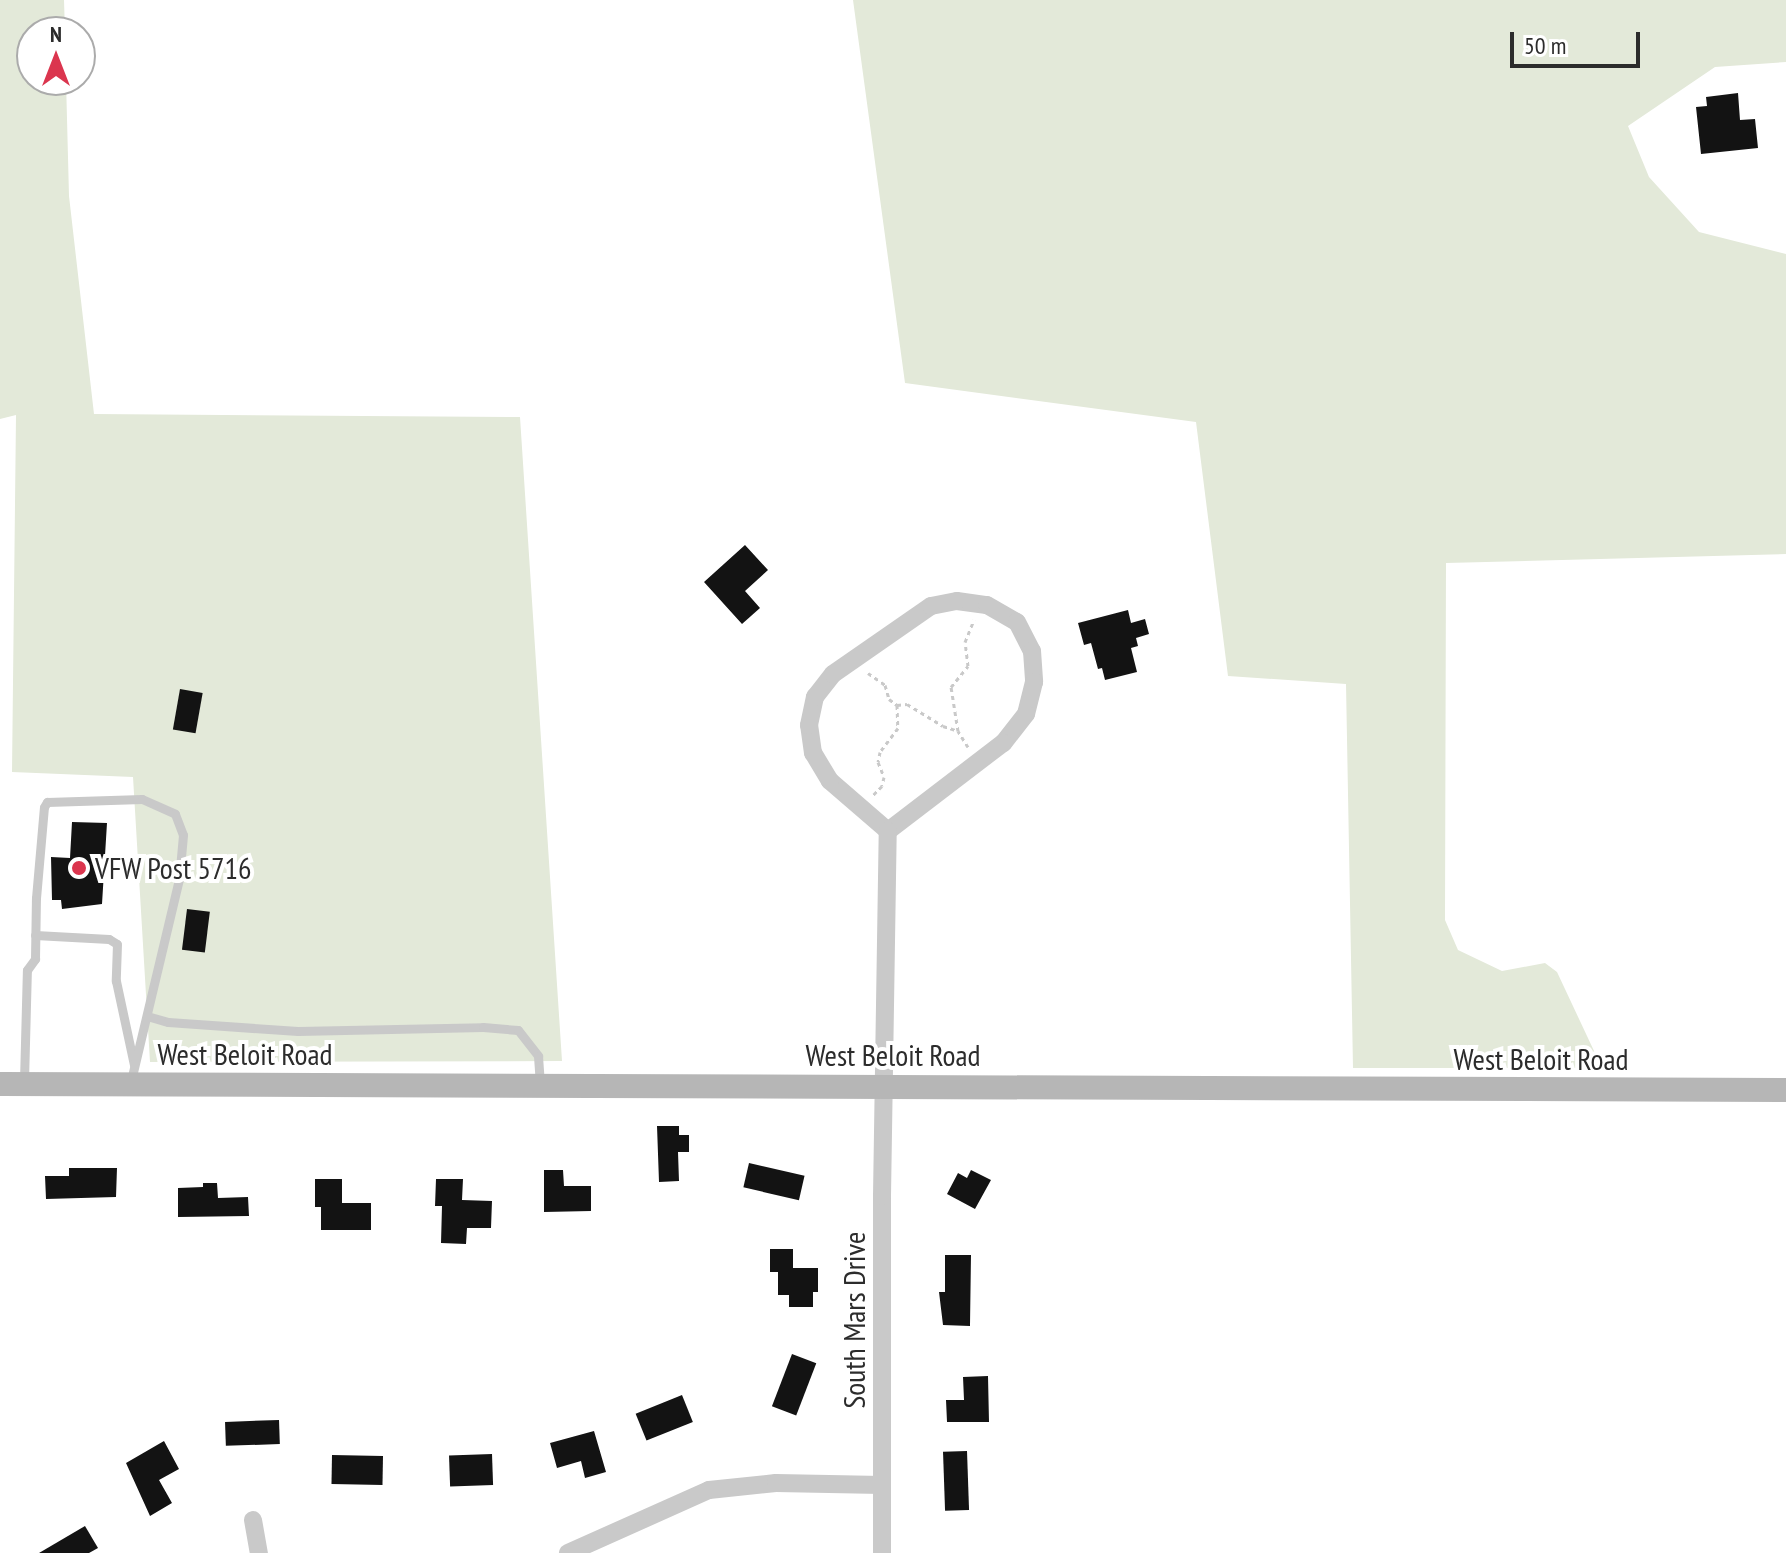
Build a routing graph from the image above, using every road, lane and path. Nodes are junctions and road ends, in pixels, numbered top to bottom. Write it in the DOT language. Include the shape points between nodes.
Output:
graph roads {
  1 [pos="977,604"];
  2 [pos="857,658"];
  3 [pos="897,705"];
  4 [pos="958,731"];
  5 [pos="985,758"];
  6 [pos="867,813"];
  7 [pos="888,831"];
  8 [pos="35,935"];
  9 [pos="147,1016"];
  10 [pos="132,1077"];
  11 [pos="12,1084"];
  12 [pos="540,1086"];
  13 [pos="884,1087"];
  14 [pos="1786,1090"];
  15 [pos="882,1485"];
  16 [pos="253,1520"];
  17 [pos="259,1553"];
  18 [pos="568,1553"];
  19 [pos="882,1553"];
  1 -- 2 [label="street" via="931,606"];
  1 -- 4 [label="path" via="966,638 968,666 951,687"];
  1 -- 5 [label="street" via="1017,622 1032,651 1034,682 1026,714"];
  2 -- 3 [label="path"];
  2 -- 6 [label="street" via="833,674 815,697 809,725 813,753 830,781"];
  3 -- 4 [label="path" via="907,704"];
  3 -- 6 [label="path" via="896,735 880,752 882,786 872,795"];
  4 -- 5 [label="path" via="967,746"];
  5 -- 7 [label="street"];
  6 -- 7 [label="street"];
  7 -- 13 [label="street, South Mars Drive"];
  8 -- 9 [label="lane" via="47,802 142,799 175,814 183,835 179,879"];
  8 -- 10 [label="lane" via="109,939 117,944 116,981"];
  8 -- 11 [label="lane"];
  9 -- 10 [label="lane"];
  9 -- 12 [label="lane" via="298,1031 518,1030 538,1056"];
  10 -- 11 [label="main road, West Beloit Road"];
  10 -- 12 [label="main road, West Beloit Road"];
  12 -- 13 [label="main road, West Beloit Road"];
  13 -- 14 [label="main road, West Beloit Road"];
  13 -- 15 [label="street, South Mars Drive"];
  15 -- 18 [label="street" via="776,1483 709,1490"];
  15 -- 19 [label="street, South Mars Drive"];
  16 -- 17 [label="street"];
}
